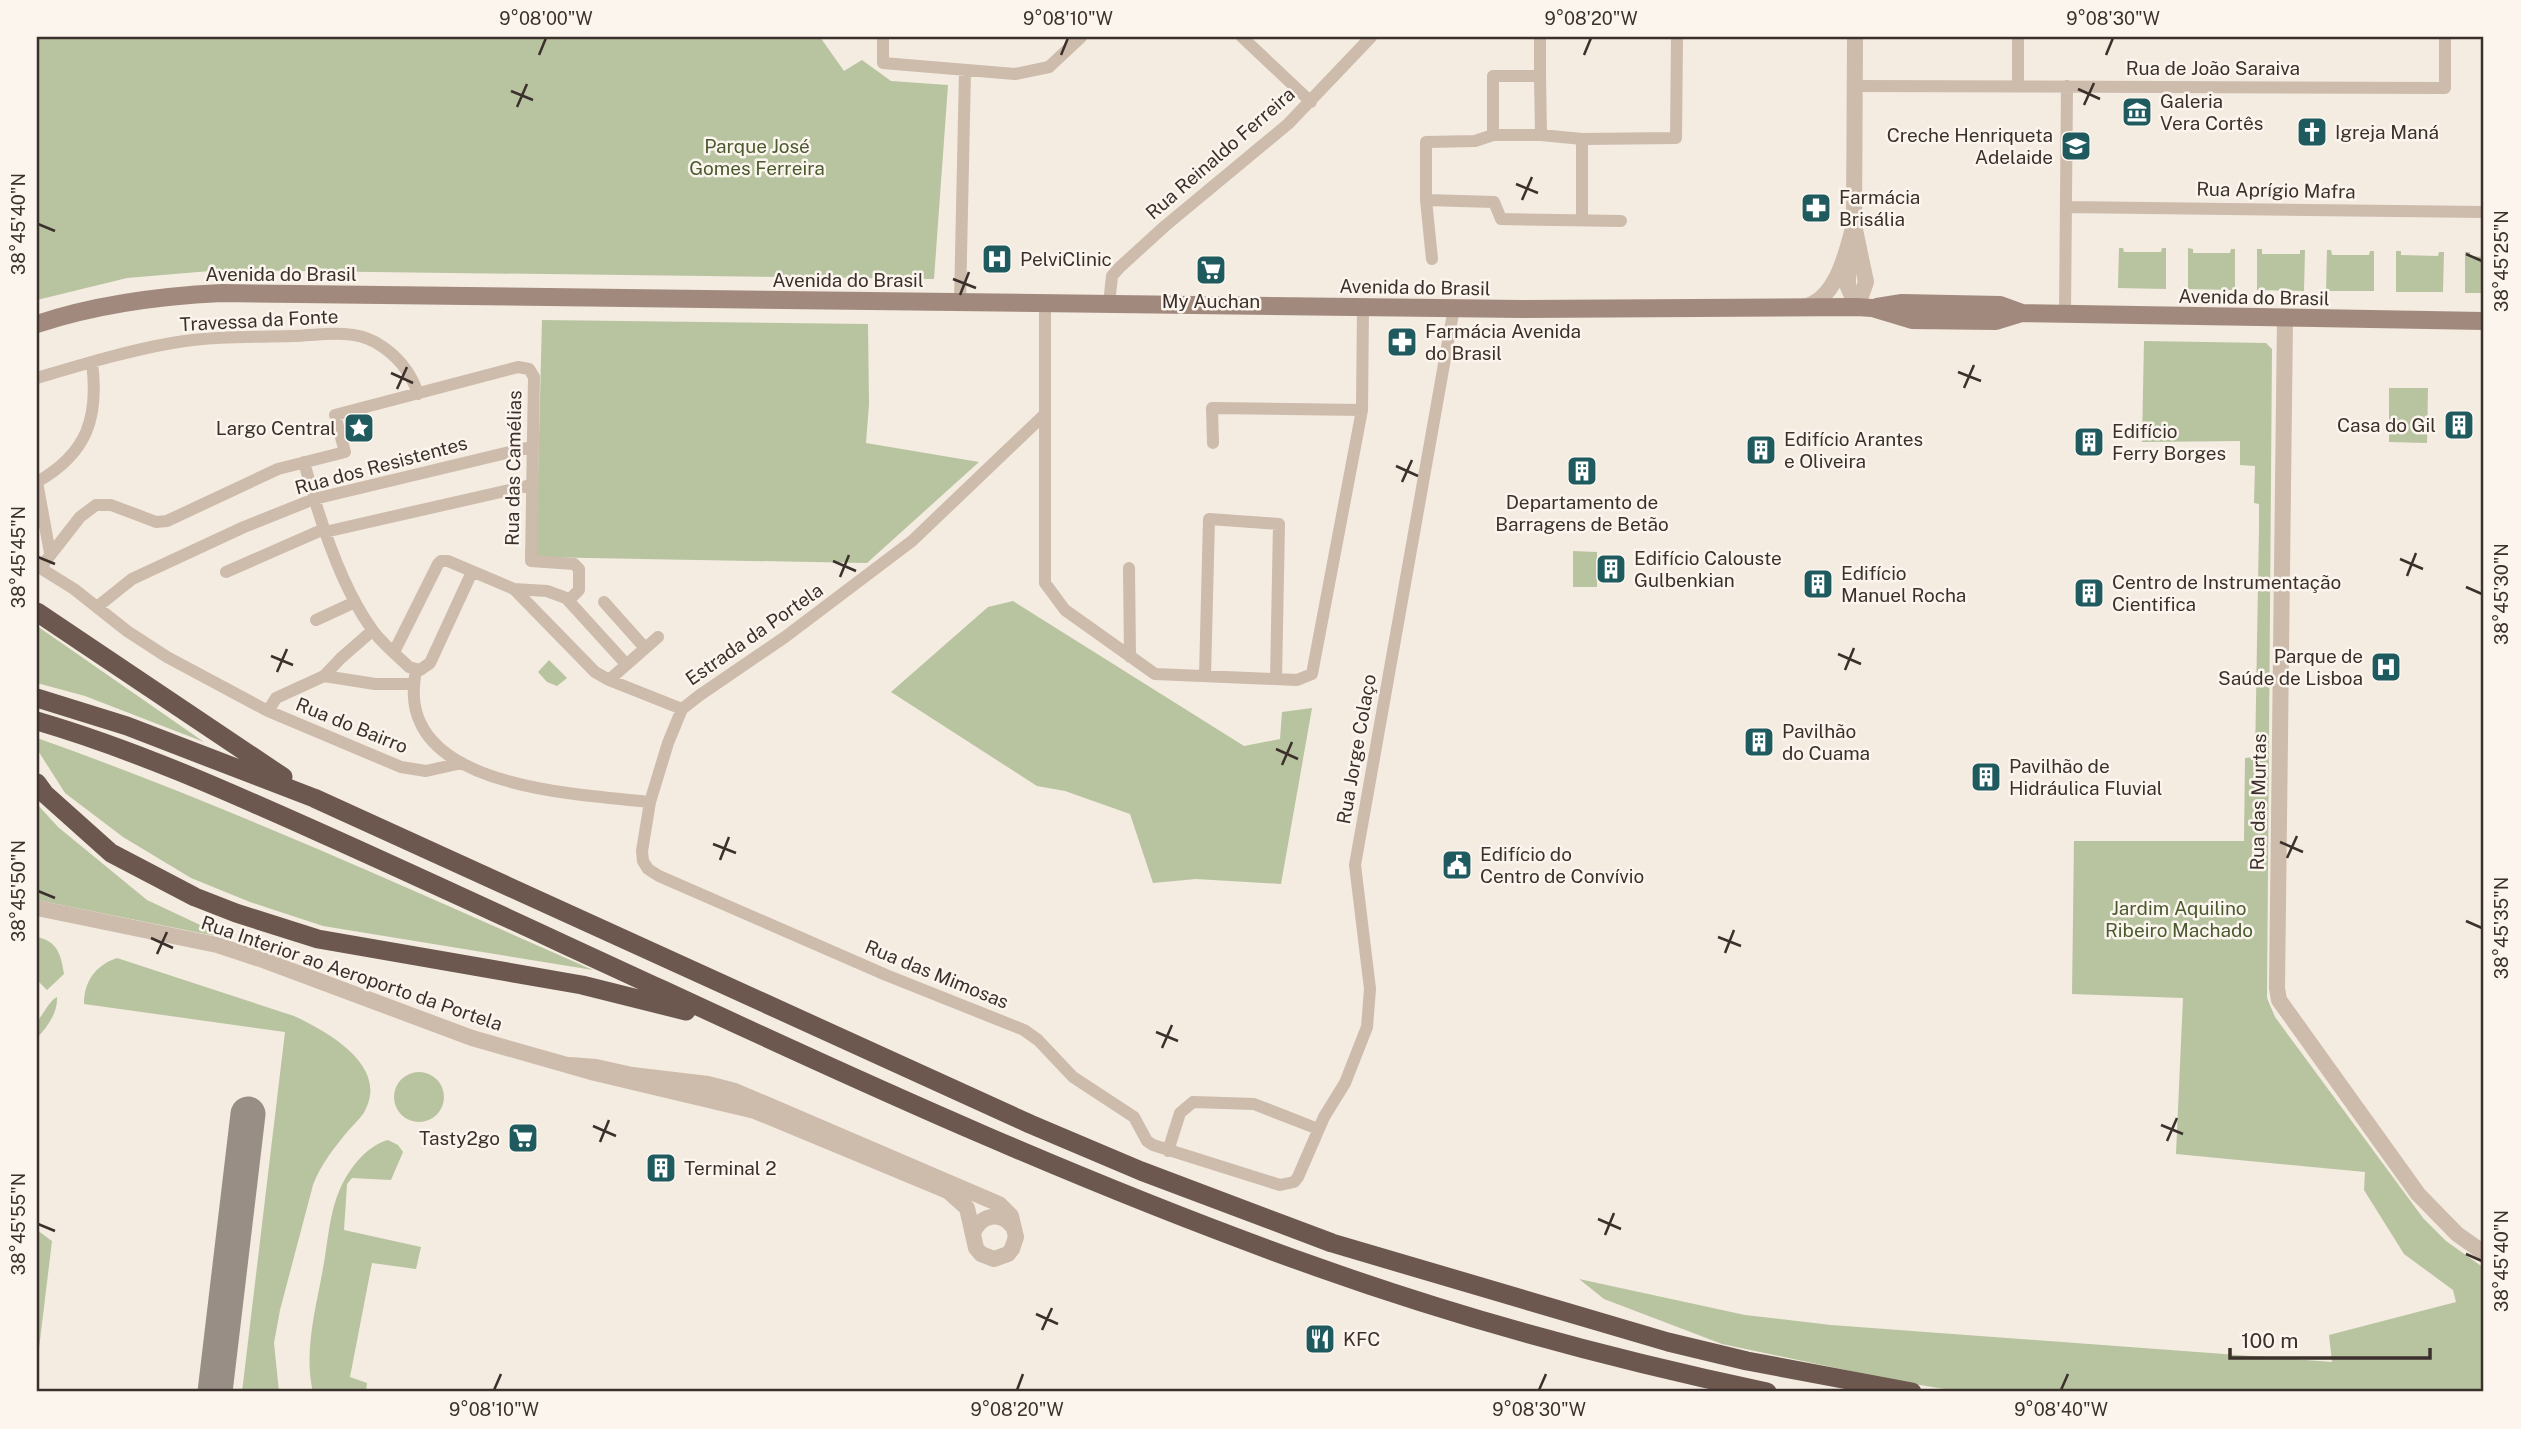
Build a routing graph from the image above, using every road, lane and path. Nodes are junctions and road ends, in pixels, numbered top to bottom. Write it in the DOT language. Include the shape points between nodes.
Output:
graph roads {
  1 [pos="883,37"];
  2 [pos="1081,37"];
  3 [pos="1242,37"];
  4 [pos="1371,37"];
  5 [pos="1540,37"];
  6 [pos="1677,37"];
  7 [pos="1855,37"];
  8 [pos="2018,37"];
  9 [pos="2445,37"];
  10 [pos="965,71"];
  11 [pos="1540,76"];
  12 [pos="2018,85"];
  13 [pos="1854,86"];
  14 [pos="2067,86"];
  15 [pos="1311,102"];
  16 [pos="1493,135"];
  17 [pos="1541,135"];
  18 [pos="1582,139"];
  19 [pos="1426,200"];
  20 [pos="2066,207"];
  21 [pos="2484,212"];
  22 [pos="1582,219"];
  23 [pos="1621,221"];
  24 [pos="1854,225"];
  25 [pos="1848,245"];
  26 [pos="1432,259"];
  27 [pos="960,302"];
  28 [pos="1045,303"];
  29 [pos="1109,304"];
  30 [pos="1363,307"];
  31 [pos="1799,307"];
  32 [pos="1865,308"];
  33 [pos="1454,309"];
  34 [pos="2065,314"];
  35 [pos="2285,318"];
  36 [pos="2484,321"];
  37 [pos="37,324"];
  38 [pos="92,362"];
  39 [pos="37,378"];
  40 [pos="418,394"];
  41 [pos="1362,410"];
  42 [pos="1045,414"];
  43 [pos="1213,443"];
  44 [pos="531,447"];
  45 [pos="304,462"];
  46 [pos="37,482"];
  47 [pos="531,485"];
  48 [pos="314,499"];
  49 [pos="325,531"];
  50 [pos="50,553"];
  51 [pos="39,567"];
  52 [pos="1129,568"];
  53 [pos="226,572"];
  54 [pos="472,572"];
  55 [pos="514,589"];
  56 [pos="566,598"];
  57 [pos="355,602"];
  58 [pos="604,602"];
  59 [pos="97,607"];
  60 [pos="40,615"];
  61 [pos="316,620"];
  62 [pos="372,631"];
  63 [pos="658,637"];
  64 [pos="645,648"];
  65 [pos="394,652"];
  66 [pos="1130,657"];
  67 [pos="626,664"];
  68 [pos="416,669"];
  69 [pos="324,676"];
  70 [pos="1205,676"];
  71 [pos="1276,679"];
  72 [pos="608,680"];
  73 [pos="414,684"];
  74 [pos="37,698"];
  75 [pos="682,709"];
  76 [pos="268,711"];
  77 [pos="37,722"];
  78 [pos="462,763"];
  79 [pos="37,783"];
  80 [pos="314,798"];
  81 [pos="650,802"];
  82 [pos="659,876"];
  83 [pos="37,908"];
  84 [pos="732,1022"];
  85 [pos="570,1065"];
  86 [pos="1318,1129"];
  87 [pos="1168,1151"];
  88 [pos="1294,1182"];
  89 [pos="1013,1227"];
  90 [pos="973,1234"];
  91 [pos="2484,1253"];
  92 [pos="1767,1392"];
  93 [pos="1912,1392"];
  1 -- 10 [label="street" via="883,63"];
  2 -- 10 [label="street" via="1049,67 1015,74"];
  3 -- 15 [label="street"];
  4 -- 15 [label="street, Rua Reinaldo Ferreira"];
  5 -- 11 [label="street"];
  6 -- 18 [label="street" via="1676,138"];
  7 -- 13 [label="street"];
  8 -- 12 [label="street"];
  9 -- 14 [label="street, Rua de João Saraiva" via="2445,88"];
  10 -- 27 [label="street"];
  11 -- 16 [label="street" via="1493,76"];
  11 -- 17 [label="street"];
  12 -- 13 [label="street, Rua de João Saraiva"];
  12 -- 14 [label="street, Rua de João Saraiva"];
  13 -- 24 [label="street"];
  14 -- 20 [label="street"];
  15 -- 29 [label="street, Rua Reinaldo Ferreira" via="1120,267 1112,276"];
  16 -- 17 [label="street"];
  16 -- 19 [label="street" via="1475,141 1426,142"];
  17 -- 18 [label="street"];
  18 -- 22 [label="street"];
  19 -- 22 [label="street" via="1494,202 1500,219"];
  19 -- 26 [label="street"];
  20 -- 21 [label="street, Rua Aprígio Mafra"];
  20 -- 34 [label="street"];
  22 -- 23 [label="street"];
  24 -- 25 [label="street"];
  24 -- 32 [label="street" via="1866,282"];
  25 -- 31 [label="street" via="1825,294 1813,304"];
  25 -- 32 [label="street" via="1848,287"];
  27 -- 28 [label="main road, Avenida do Brasil"];
  27 -- 37 [label="main road, Avenida do Brasil" via="222,293 131,301"];
  28 -- 29 [label="main road, Avenida do Brasil"];
  28 -- 42 [label="street"];
  29 -- 30 [label="main road, Avenida do Brasil"];
  30 -- 33 [label="main road, Avenida do Brasil"];
  30 -- 41 [label="street"];
  31 -- 32 [label="main road, Avenida do Brasil"];
  31 -- 33 [label="main road, Avenida do Brasil"];
  32 -- 34 [label="main road, Avenida do Brasil" via="1912,320 1996,321 2022,313"];
  33 -- 86 [label="street, Rua Jorge Colaço" via="1355,865 1370,989 1367,1027 1345,1083"];
  34 -- 35 [label="main road, Avenida do Brasil"];
  35 -- 36 [label="main road, Avenida do Brasil"];
  35 -- 91 [label="street, Rua das Murtas" via="2279,1000 2418,1194 2457,1234"];
  38 -- 39 [label="street, Travessa da Fonte"];
  38 -- 40 [label="street, Travessa da Fonte" via="172,343 342,334 374,341 394,356 409,372"];
  38 -- 46 [label="street" via="96,390 84,439 58,470"];
  40 -- 44 [label="street, Rua das Camélias" via="518,367 529,369 533,373"];
  40 -- 45 [label="street" via="335,415 345,452"];
  41 -- 43 [label="street" via="1212,408"];
  41 -- 71 [label="street" via="1312,674 1297,680"];
  42 -- 66 [label="street" via="1045,583 1065,610"];
  42 -- 75 [label="street, Estrada da Portela" via="912,541"];
  44 -- 47 [label="street, Rua das Camélias"];
  44 -- 48 [label="street, Rua dos Resistentes"];
  45 -- 48 [label="street"];
  45 -- 50 [label="street" via="278,469 161,522 111,505 96,505"];
  46 -- 50 [label="street"];
  47 -- 49 [label="street"];
  47 -- 56 [label="street, Rua das Camélias" via="531,561 574,564 579,569 579,590"];
  48 -- 49 [label="street"];
  48 -- 59 [label="street, Rua dos Resistentes" via="132,579"];
  49 -- 53 [label="street"];
  49 -- 57 [label="street"];
  50 -- 51 [label="street"];
  51 -- 59 [label="street, Rua do Bairro"];
  52 -- 66 [label="street"];
  54 -- 55 [label="street"];
  54 -- 65 [label="street" via="441,561"];
  54 -- 68 [label="street" via="430,663"];
  55 -- 56 [label="street" via="547,591"];
  55 -- 72 [label="street" via="583,661"];
  56 -- 67 [label="street"];
  57 -- 61 [label="street"];
  57 -- 62 [label="street"];
  58 -- 64 [label="street"];
  59 -- 76 [label="street, Rua do Bairro" via="167,657"];
  60 -- 80 [label="highway"];
  62 -- 65 [label="street"];
  62 -- 69 [label="street"];
  63 -- 64 [label="street"];
  64 -- 67 [label="street"];
  65 -- 68 [label="street"];
  66 -- 70 [label="street" via="1155,674"];
  67 -- 72 [label="street"];
  68 -- 73 [label="street, Rua do Bairro"];
  69 -- 73 [label="street"];
  69 -- 76 [label="street" via="276,698"];
  70 -- 71 [label="street"];
  70 -- 71 [label="street" via="1209,519 1279,524"];
  72 -- 75 [label="street"];
  73 -- 78 [label="street, Rua do Bairro" via="421,725 441,750"];
  74 -- 80 [label="highway" via="127,726"];
  75 -- 81 [label="street, Estrada da Portela"];
  76 -- 78 [label="street, Rua do Bairro" via="401,767 426,771"];
  77 -- 84 [label="highway" via="130,752 233,794"];
  78 -- 81 [label="street, Rua do Bairro" via="548,792"];
  79 -- 84 [label="highway" via="111,853 195,897 236,912 318,939 582,985"];
  80 -- 93 [label="highway" via="1030,1124 1317,1237 1668,1342"];
  81 -- 82 [label="street, Estrada da Portela" via="643,861"];
  82 -- 87 [label="street, Rua das Mimosas" via="1024,1030 1073,1077 1134,1117 1147,1141"];
  83 -- 85 [label="street, Rua Interior ao Aeroporto da Portela" via="217,945 472,1038"];
  84 -- 92 [label="highway" via="1007,1145 1322,1269 1528,1333"];
  85 -- 89 [label="street" via="735,1091 989,1199 1006,1210"];
  85 -- 90 [label="street" via="755,1111 933,1184 967,1208"];
  86 -- 87 [label="street" via="1254,1104 1193,1102 1180,1113"];
  86 -- 88 [label="street, Rua Jorge Colaço"];
  87 -- 88 [label="street, Rua das Mimosas" via="1280,1185"];
  89 -- 90 [label="street" via="1003,1218 990,1216"];
  89 -- 90 [label="street" via="1016,1242 1001,1258 981,1254"];
}
